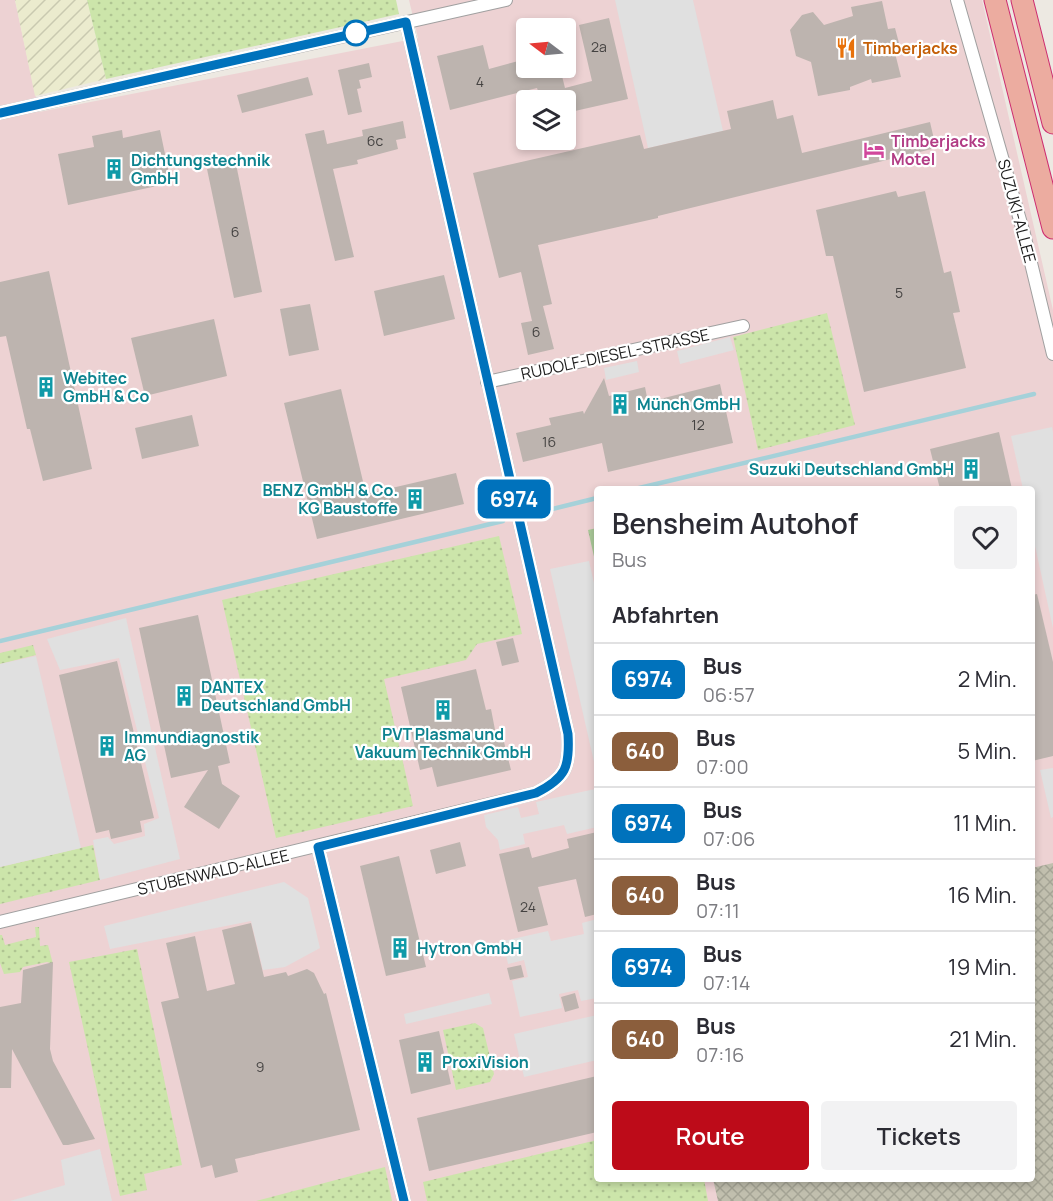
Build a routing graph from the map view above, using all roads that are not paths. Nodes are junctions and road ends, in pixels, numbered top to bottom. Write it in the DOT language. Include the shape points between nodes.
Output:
graph roads {
  1 [pos="506,0"];
  2 [pos="957,0"];
  3 [pos="995,0"];
  4 [pos="1022,0"];
  5 [pos="406,22"];
  6 [pos="0,113"];
  7 [pos="1053,123"];
  8 [pos="1053,228"];
  9 [pos="743,326"];
  10 [pos="1053,354"];
  11 [pos="487,382"];
  12 [pos="318,847"];
  13 [pos="0,922"];
  14 [pos="404,1201"];
  1 -- 5 [label="street"];
  2 -- 10 [label="street, SUZUKI-ALLEE" via="1024,234"];
  3 -- 8 [label="highway"];
  4 -- 7 [label="highway"];
  5 -- 6 [label="street"];
  5 -- 11 [label="street"];
  9 -- 11 [label="street, RUDOLF-DIESEL-STRASSE"];
  11 -- 12 [label="street" via="568,734 565,771 554,784 536,793"];
  12 -- 13 [label="street, STUBENWALD-ALLEE"];
  12 -- 14 [label="street"];
}
